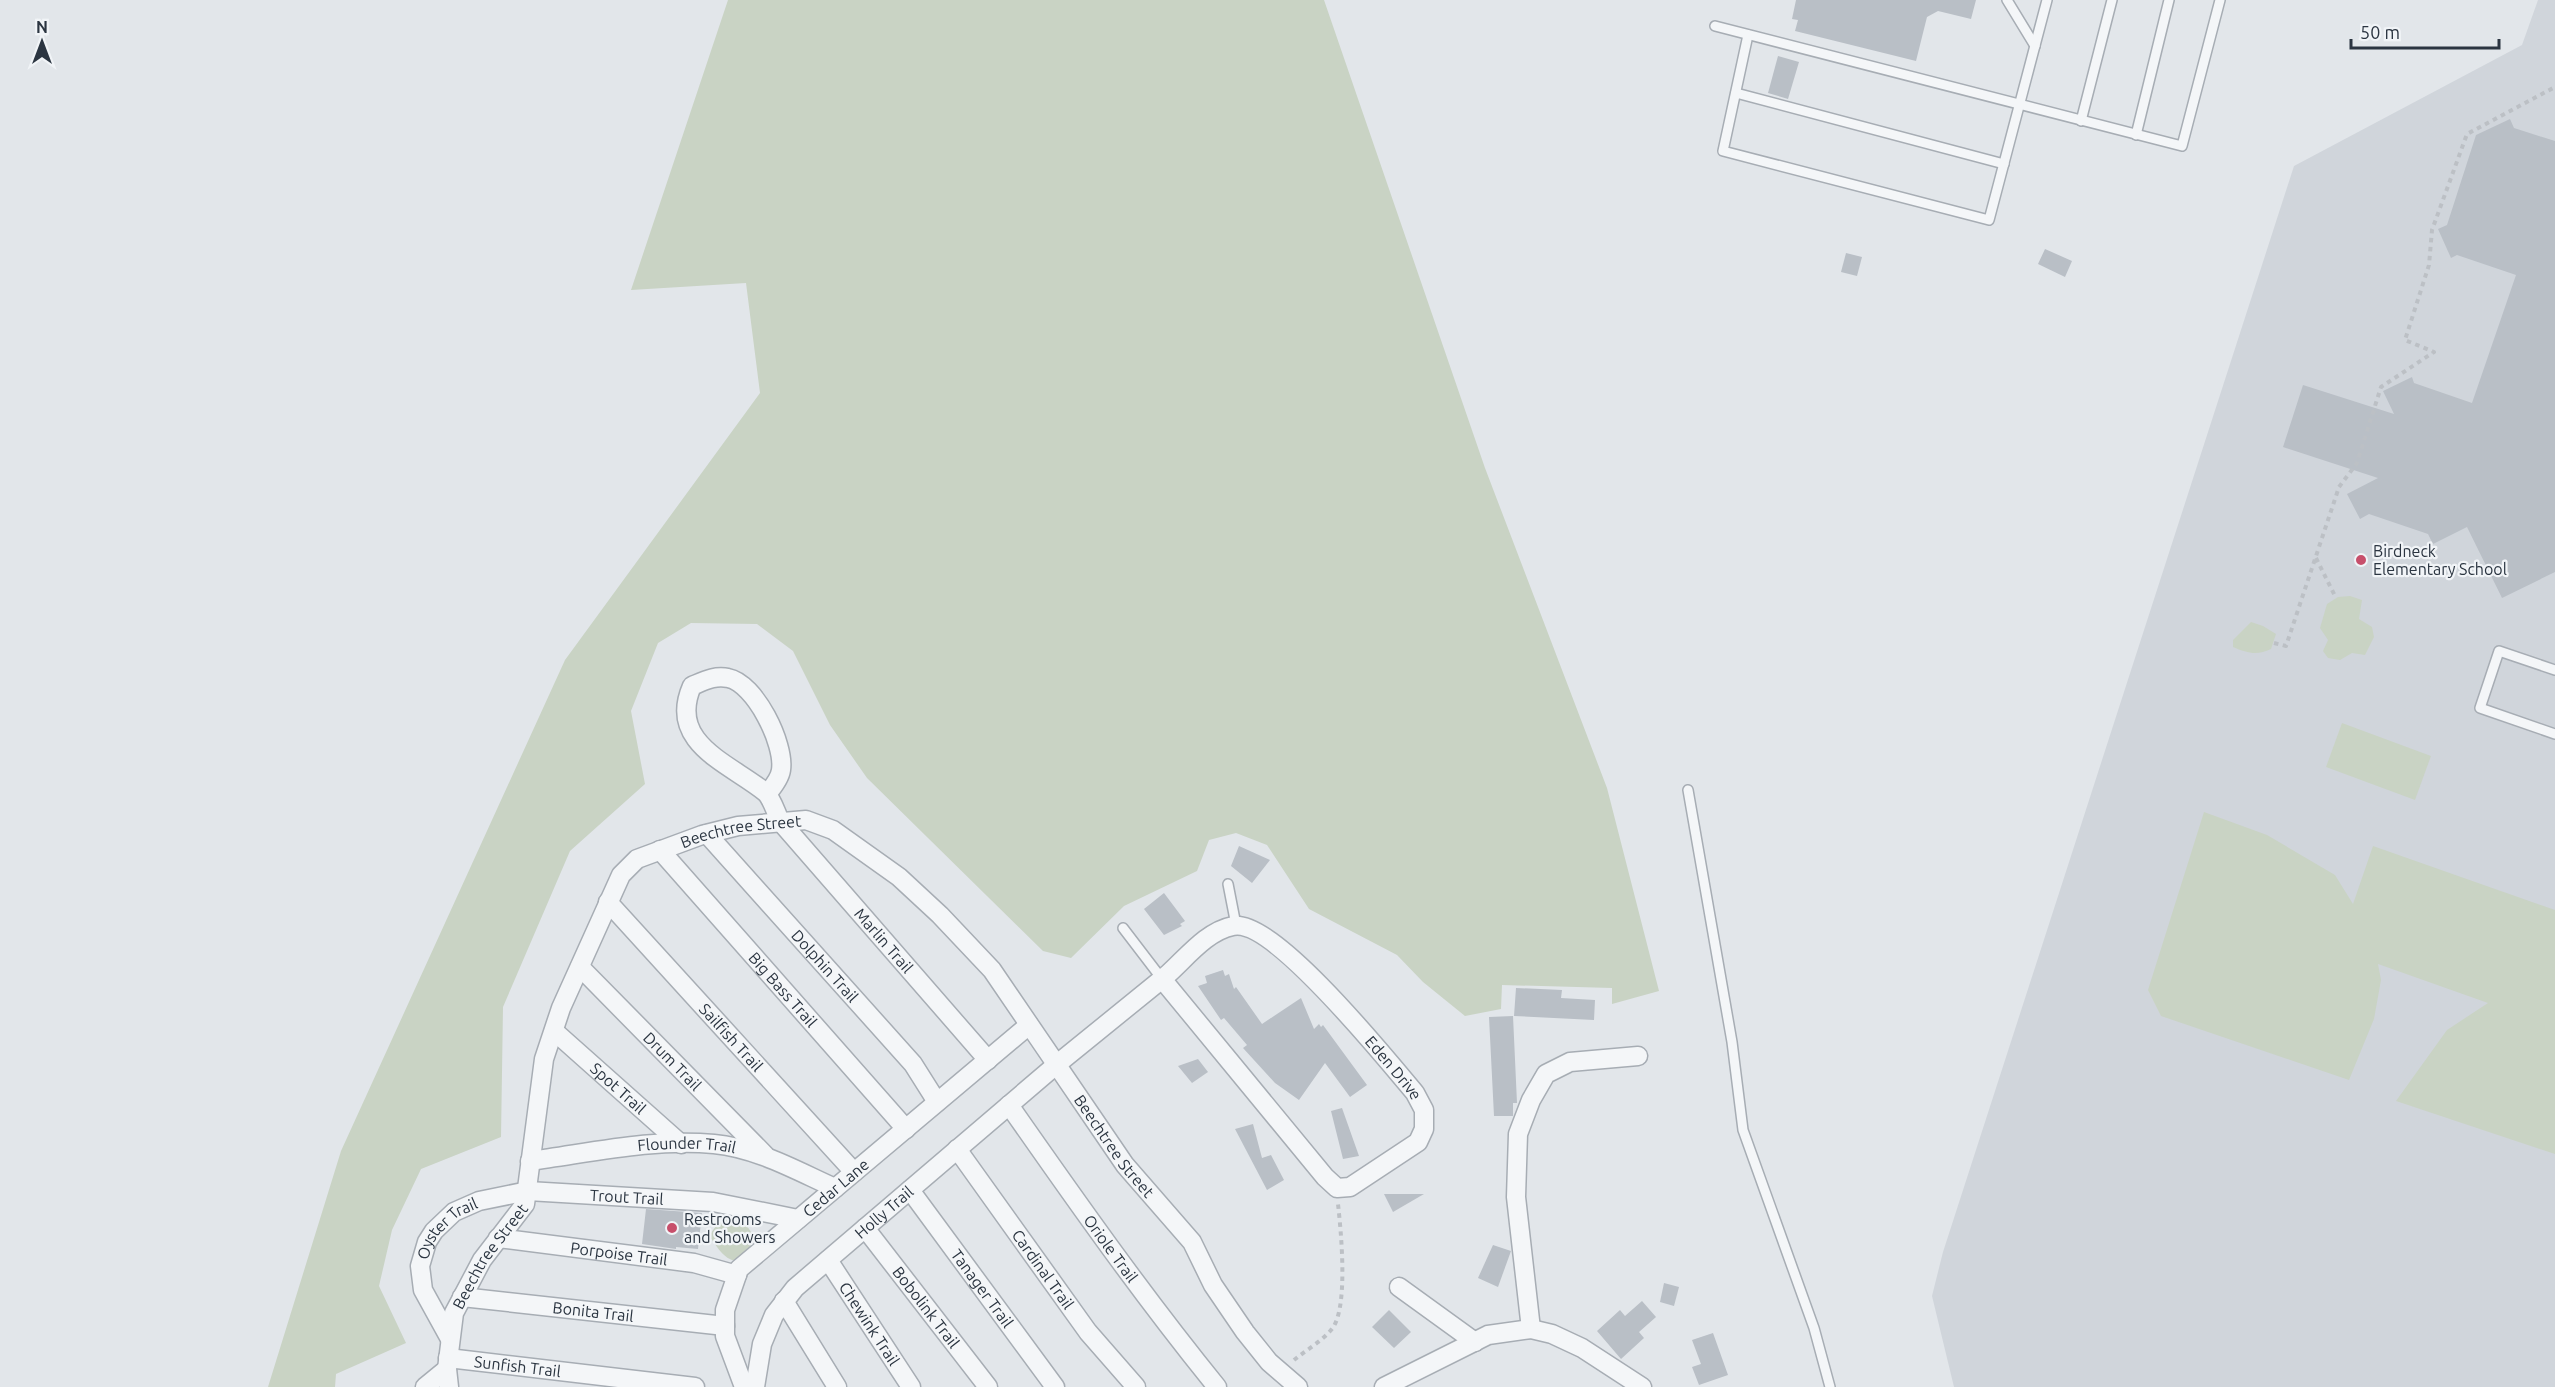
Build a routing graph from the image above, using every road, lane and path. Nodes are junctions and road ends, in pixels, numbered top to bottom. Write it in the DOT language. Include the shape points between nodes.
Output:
graph roads {
  1 [pos="2007,0"];
  2 [pos="2047,0"];
  3 [pos="2112,0"];
  4 [pos="2169,0"];
  5 [pos="2220,0"];
  6 [pos="1715,26"];
  7 [pos="1748,35"];
  8 [pos="2035,46"];
  9 [pos="2555,87"];
  10 [pos="1736,93"];
  11 [pos="2019,105"];
  12 [pos="2081,121"];
  13 [pos="2136,135"];
  14 [pos="2004,164"];
  15 [pos="2316,557"];
  16 [pos="2336,598"];
  17 [pos="2274,643"];
  18 [pos="2555,670"];
  19 [pos="2555,734"];
  20 [pos="1688,790"];
  21 [pos="767,794"];
  22 [pos="780,821"];
  23 [pos="707,834"];
  24 [pos="660,850"];
  25 [pos="1228,884"];
  26 [pos="608,902"];
  27 [pos="1236,925"];
  28 [pos="1123,928"];
  29 [pos="580,967"];
  30 [pos="1162,979"];
  31 [pos="1029,1025"];
  32 [pos="554,1031"];
  33 [pos="1638,1056"];
  34 [pos="988,1060"];
  35 [pos="1056,1065"];
  36 [pos="937,1102"];
  37 [pos="1009,1105"];
  38 [pos="906,1129"];
  39 [pos="681,1144"];
  40 [pos="957,1149"];
  41 [pos="766,1156"];
  42 [pos="530,1161"];
  43 [pos="854,1172"];
  44 [pos="836,1188"];
  45 [pos="1337,1188"];
  46 [pos="910,1190"];
  47 [pos="528,1191"];
  48 [pos="798,1219"];
  49 [pos="865,1228"];
  50 [pos="498,1238"];
  51 [pos="828,1260"];
  52 [pos="737,1275"];
  53 [pos="1398,1287"];
  54 [pos="462,1297"];
  55 [pos="784,1301"];
  56 [pos="725,1326"];
  57 [pos="1531,1329"];
  58 [pos="450,1339"];
  59 [pos="1475,1341"];
  60 [pos="1614,1368"];
  61 [pos="448,1371"];
  62 [pos="1279,1371"];
  63 [pos="425,1387"];
  64 [pos="694,1387"];
  65 [pos="744,1387"];
  66 [pos="755,1387"];
  67 [pos="837,1387"];
  68 [pos="911,1387"];
  69 [pos="988,1387"];
  70 [pos="1055,1387"];
  71 [pos="1136,1387"];
  72 [pos="1217,1387"];
  73 [pos="1298,1387"];
  74 [pos="1384,1387"];
  75 [pos="1616,1387"];
  76 [pos="1642,1387"];
  77 [pos="1830,1387"];
  1 -- 8 [label="lane"];
  2 -- 8 [label="lane"];
  3 -- 12 [label="lane"];
  4 -- 13 [label="lane"];
  5 -- 13 [label="lane" via="2182,147"];
  6 -- 7 [label="lane"];
  7 -- 10 [label="lane"];
  7 -- 11 [label="lane"];
  8 -- 11 [label="lane"];
  9 -- 15 [label="path" via="2467,134 2432,230 2429,265 2405,340 2434,352 2381,387 2357,463 2339,487"];
  10 -- 14 [label="lane"];
  10 -- 14 [label="lane" via="1723,151 1989,220"];
  11 -- 12 [label="lane"];
  11 -- 14 [label="lane"];
  12 -- 13 [label="lane"];
  15 -- 16 [label="path"];
  15 -- 17 [label="path" via="2286,646"];
  18 -- 19 [label="lane" via="2499,651 2480,708"];
  20 -- 77 [label="lane" via="1732,1042 1743,1131 1814,1328"];
  21 -- 21 [label="street" via="697,741 685,720 686,700 692,686 710,678 728,678 742,684 756,698 780,746 782,771"];
  21 -- 22 [label="street, Marlin Trail"];
  22 -- 23 [label="street, Beechtree Street"];
  22 -- 31 [label="street, Beechtree Street" via="806,820 832,830 899,877 992,970"];
  22 -- 34 [label="street, Marlin Trail"];
  23 -- 24 [label="street, Beechtree Street"];
  23 -- 36 [label="street, Dolphin Trail" via="913,1064"];
  24 -- 26 [label="street, Beechtree Street" via="637,859 621,875"];
  24 -- 38 [label="street, Big Bass Trail"];
  25 -- 27 [label="lane"];
  26 -- 29 [label="street, Beechtree Street"];
  26 -- 43 [label="street, Sailfish Trail"];
  27 -- 30 [label="street" via="1217,931"];
  27 -- 45 [label="street, Eden Drive" via="1251,928 1271,941 1322,986 1408,1085 1424,1110 1424,1129 1418,1142 1350,1187"];
  28 -- 30 [label="lane"];
  29 -- 32 [label="street, Beechtree Street"];
  29 -- 41 [label="street, Drum Trail"];
  30 -- 35 [label="street"];
  30 -- 45 [label="street"];
  31 -- 34 [label="street, Cedar Lane"];
  31 -- 35 [label="street, Beechtree Street"];
  32 -- 39 [label="street, Spot Trail"];
  32 -- 42 [label="street, Beechtree Street" via="544,1059"];
  33 -- 57 [label="street" via="1569,1062 1546,1074 1531,1100 1518,1134 1516,1197"];
  34 -- 36 [label="street, Cedar Lane"];
  35 -- 37 [label="street, Holly Trail"];
  35 -- 62 [label="street, Beechtree Street" via="1125,1165 1192,1242 1245,1332"];
  36 -- 38 [label="street, Cedar Lane"];
  37 -- 40 [label="street, Holly Trail"];
  37 -- 72 [label="street, Oriole Trail" via="1160,1317"];
  38 -- 43 [label="street, Cedar Lane"];
  39 -- 41 [label="street, Flounder Trail" via="716,1144"];
  39 -- 42 [label="street, Flounder Trail"];
  40 -- 46 [label="street, Holly Trail"];
  40 -- 71 [label="street, Cardinal Trail" via="1088,1332"];
  41 -- 44 [label="street, Flounder Trail"];
  42 -- 47 [label="street, Beechtree Street"];
  43 -- 44 [label="street, Cedar Lane"];
  44 -- 48 [label="street, Cedar Lane"];
  45 -- 62 [label="path" via="1342,1243 1338,1317 1332,1329"];
  46 -- 49 [label="street, Holly Trail"];
  46 -- 70 [label="street, Tanager Trail"];
  47 -- 48 [label="street, Trout Trail" via="713,1202"];
  47 -- 50 [label="street, Beechtree Street" via="525,1204"];
  47 -- 58 [label="street, Oyster Trail" via="479,1201 454,1212 427,1242 420,1266 423,1290"];
  48 -- 52 [label="street, Cedar Lane" via="739,1269"];
  49 -- 51 [label="street, Holly Trail"];
  49 -- 69 [label="street, Bobolink Trail"];
  50 -- 52 [label="street, Porpoise Trail" via="694,1263"];
  50 -- 54 [label="street, Beechtree Street"];
  51 -- 55 [label="street, Holly Trail"];
  51 -- 68 [label="street, Chewink Trail"];
  52 -- 56 [label="street, Cedar Lane" via="725,1310"];
  53 -- 59 [label="street"];
  54 -- 56 [label="street, Bonita Trail"];
  54 -- 58 [label="street, Beechtree Street" via="454,1313"];
  55 -- 66 [label="street, Holly Trail" via="762,1344"];
  55 -- 67 [label="street"];
  56 -- 65 [label="street, Cedar Lane" via="724,1336"];
  57 -- 59 [label="street" via="1488,1335"];
  57 -- 60 [label="street" via="1582,1348"];
  58 -- 61 [label="street, Beechtree Street"];
  59 -- 74 [label="street"];
  60 -- 75 [label="street"];
  60 -- 76 [label="street"];
  61 -- 63 [label="street"];
  61 -- 64 [label="street, Sunfish Trail"];
  62 -- 73 [label="street, Beechtree Street"];
}
